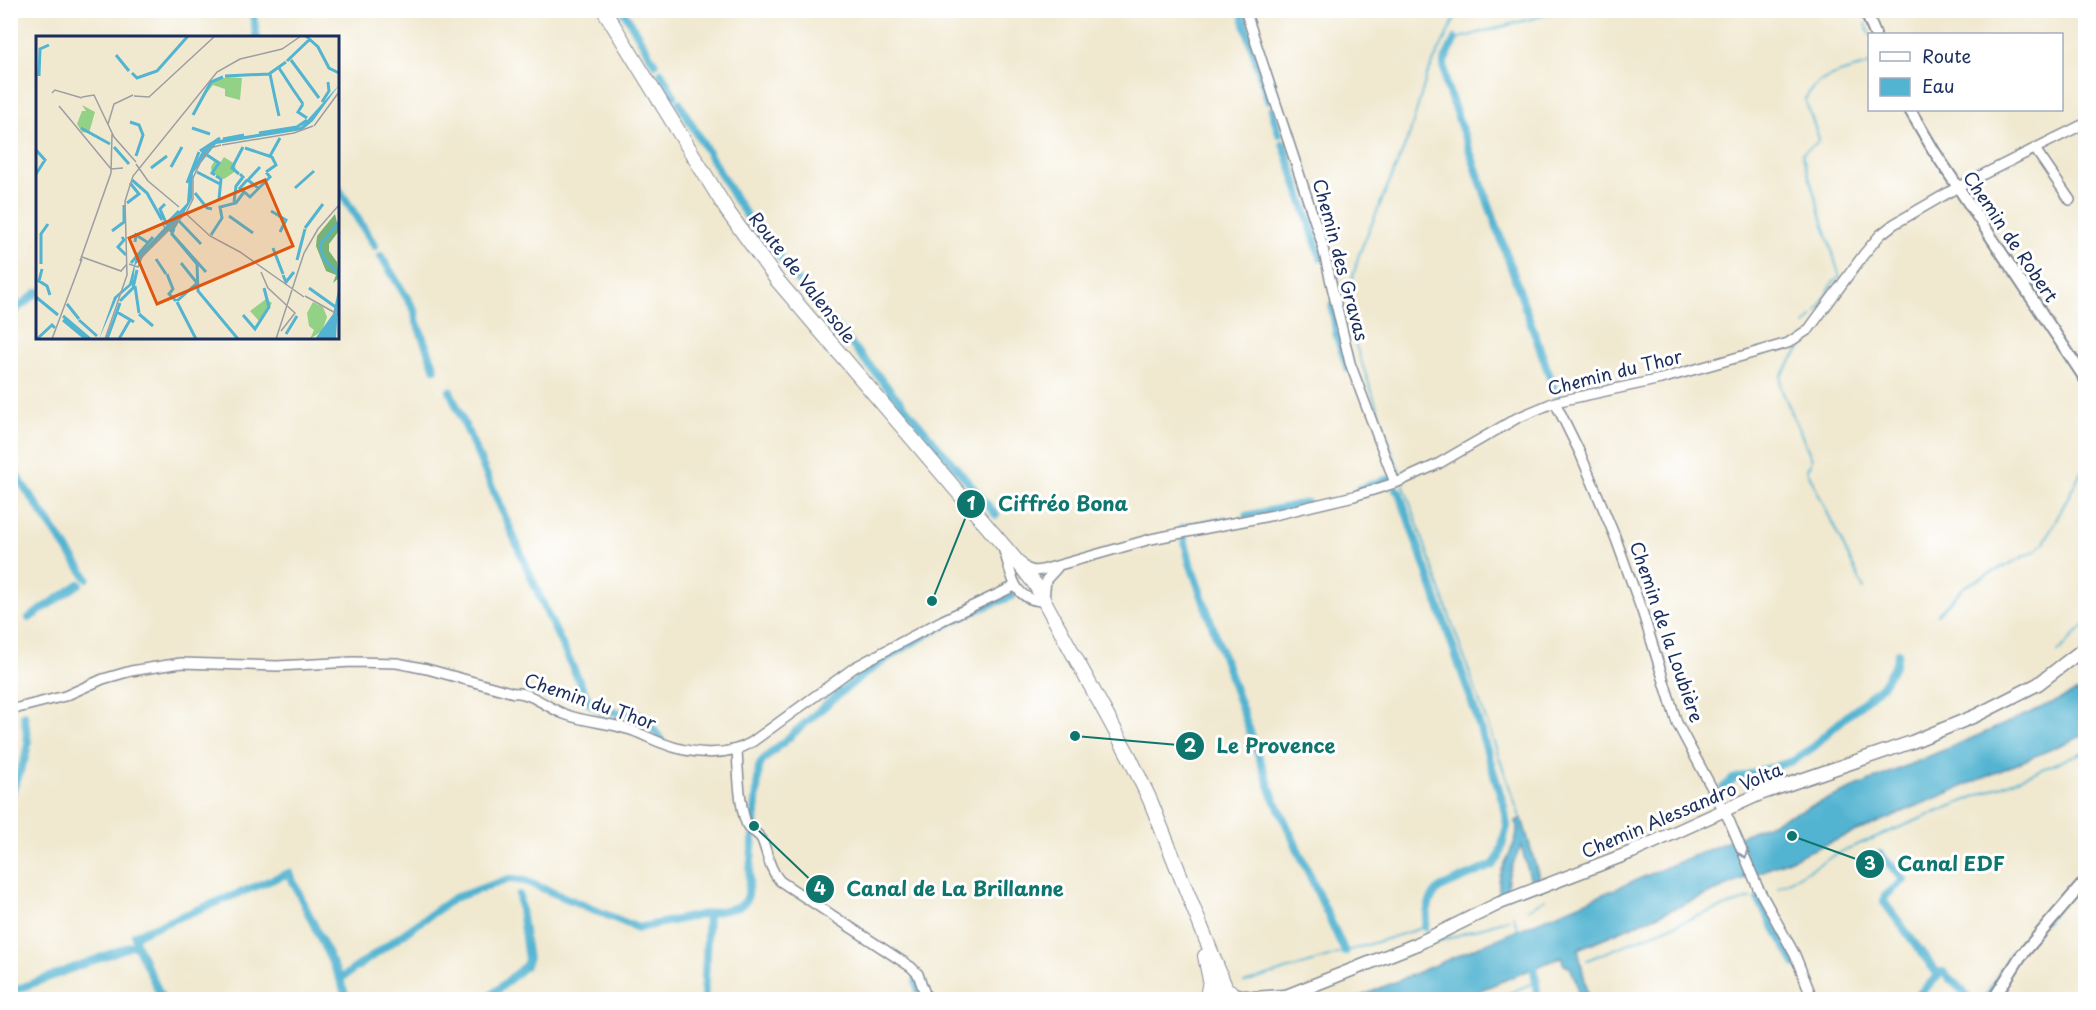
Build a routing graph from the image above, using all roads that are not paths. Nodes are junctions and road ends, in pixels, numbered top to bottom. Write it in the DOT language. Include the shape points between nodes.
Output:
graph roads {
  1 [pos="604,10"];
  2 [pos="1245,10"];
  3 [pos="1865,10"];
  4 [pos="1875,33"];
  5 [pos="1911,111"];
  6 [pos="2085,123"];
  7 [pos="2036,148"];
  8 [pos="1958,187"];
  9 [pos="2070,200"];
  10 [pos="2085,380"];
  11 [pos="1555,402"];
  12 [pos="1396,482"];
  13 [pos="1002,546"];
  14 [pos="1021,566"];
  15 [pos="1060,566"];
  16 [pos="1016,586"];
  17 [pos="1045,606"];
  18 [pos="2085,647"];
  19 [pos="10,710"];
  20 [pos="736,749"];
  21 [pos="1726,815"];
  22 [pos="2085,880"];
  23 [pos="1196,917"];
  24 [pos="1231,994"];
  25 [pos="1205,996"];
  26 [pos="1281,998"];
  27 [pos="927,999"];
  28 [pos="1814,999"];
  29 [pos="1993,999"];
  1 -- 13 [label="main road, Route de Valensole" via="751,245"];
  2 -- 12 [label="street, Chemin des Gravas" via="1321,240 1350,363"];
  3 -- 4 [label="street"];
  5 -- 8 [label="street, Chemin de Robert"];
  6 -- 7 [label="street, Chemin du Thor"];
  7 -- 8 [label="street, Chemin du Thor"];
  7 -- 9 [label="street"];
  8 -- 10 [label="street, Chemin de Robert"];
  8 -- 11 [label="street, Chemin du Thor" via="1899,219 1880,235 1799,338 1661,379"];
  11 -- 12 [label="street, Chemin du Thor"];
  11 -- 21 [label="street, Chemin de la Loubière" via="1616,539 1677,723"];
  12 -- 15 [label="street, Chemin du Thor" via="1333,502 1159,538"];
  13 -- 14 [label="main road, Route de Valensole"];
  13 -- 16 [label="street"];
  13 -- 17 [label="main road, Route de Valensole"];
  14 -- 15 [label="street, Chemin du Thor" via="1038,571"];
  14 -- 17 [label="main road, Route de Valensole"];
  15 -- 17 [label="street" via="1046,582"];
  16 -- 17 [label="street" via="1025,597"];
  16 -- 20 [label="street, Chemin du Thor" via="855,667 777,725"];
  17 -- 23 [label="main road, Route de Valensole" via="1129,756"];
  18 -- 21 [label="main road, Chemin Alessandro Volta" via="2038,684 1993,708 1912,742 1761,794"];
  19 -- 20 [label="street, Chemin du Thor" via="65,696 131,671 181,663 388,663 523,693 568,716 630,729 674,748 706,752"];
  20 -- 27 [label="street" via="745,818 762,839 780,881 911,967"];
  21 -- 26 [label="main road, Chemin Alessandro Volta" via="1500,903 1417,944"];
  21 -- 28 [label="street, Chemin de la Loubière, one-way"];
  22 -- 29 [label="street" via="2020,957"];
  23 -- 24 [label="main road, Route de Valensole"];
  23 -- 25 [label="main road, Route de Valensole" via="1210,980"];
  24 -- 25 [label="main road" via="1217,988"];
  24 -- 26 [label="main road, Chemin Alessandro Volta"];
}
